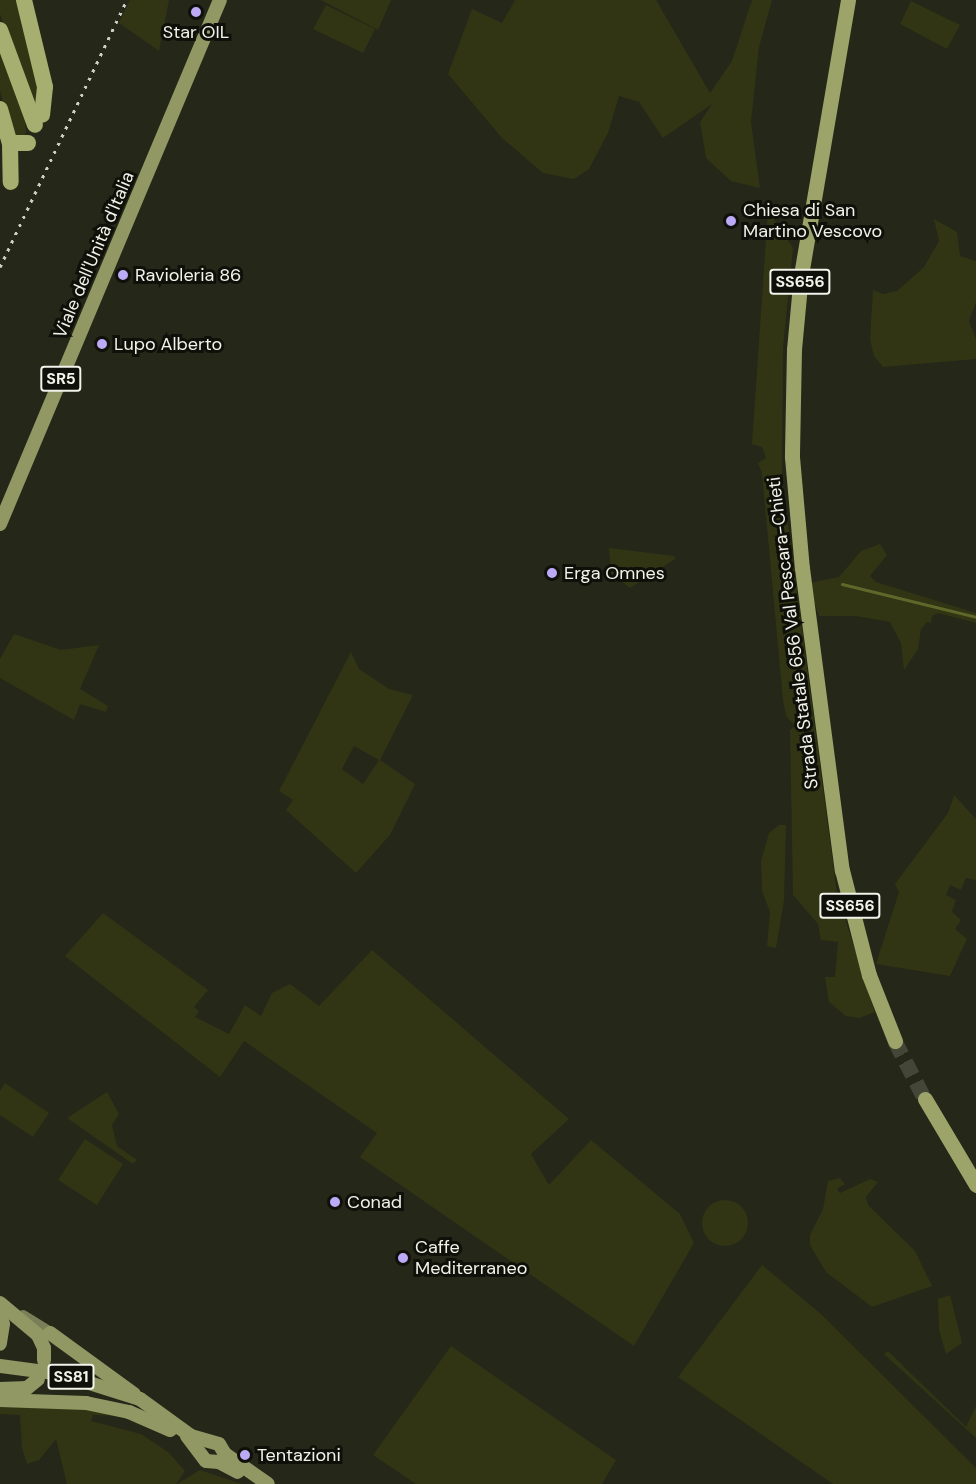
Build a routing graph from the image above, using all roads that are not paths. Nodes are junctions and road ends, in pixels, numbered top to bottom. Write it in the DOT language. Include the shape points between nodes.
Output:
graph roads {
  1 [pos="24,0"];
  2 [pos="220,0"];
  3 [pos="848,0"];
  4 [pos="0,30"];
  5 [pos="0,109"];
  6 [pos="10,143"];
  7 [pos="28,143"];
  8 [pos="11,182"];
  9 [pos="0,524"];
  10 [pos="895,1041"];
  11 [pos="925,1099"];
  12 [pos="976,1185"];
  13 [pos="0,1303"];
  14 [pos="0,1315"];
  15 [pos="50,1333"];
  16 [pos="0,1344"];
  17 [pos="44,1360"];
  18 [pos="0,1366"];
  19 [pos="38,1379"];
  20 [pos="0,1389"];
  21 [pos="140,1399"];
  22 [pos="0,1400"];
  23 [pos="188,1437"];
  24 [pos="221,1457"];
  25 [pos="258,1484"];
  26 [pos="268,1484"];
  1 -- 4 [label="highway" via="44,113"];
  2 -- 9 [label="main road, Viale dell'Unità d'Italia / SR5"];
  3 -- 10 [label="highway, Strada Statale 656 Val Pescara-Chieti / SS656" via="801,274 794,349 792,457 802,568 842,870 869,975"];
  5 -- 6 [label="highway"];
  6 -- 7 [label="highway"];
  6 -- 8 [label="highway"];
  11 -- 12 [label="highway"];
  13 -- 15 [label="main road"];
  13 -- 17 [label="main road" via="38,1335"];
  14 -- 16 [label="main road"];
  15 -- 21 [label="main road" via="116,1377"];
  18 -- 21 [label="main road, SS81" via="61,1374"];
  19 -- 20 [label="main road" via="27,1388"];
  21 -- 23 [label="main road, SS81"];
  22 -- 23 [label="main road" via="86,1403 129,1412"];
  23 -- 24 [label="main road, SS81" via="206,1448 206,1461"];
  24 -- 25 [label="main road"];
  24 -- 26 [label="main road"];
}
